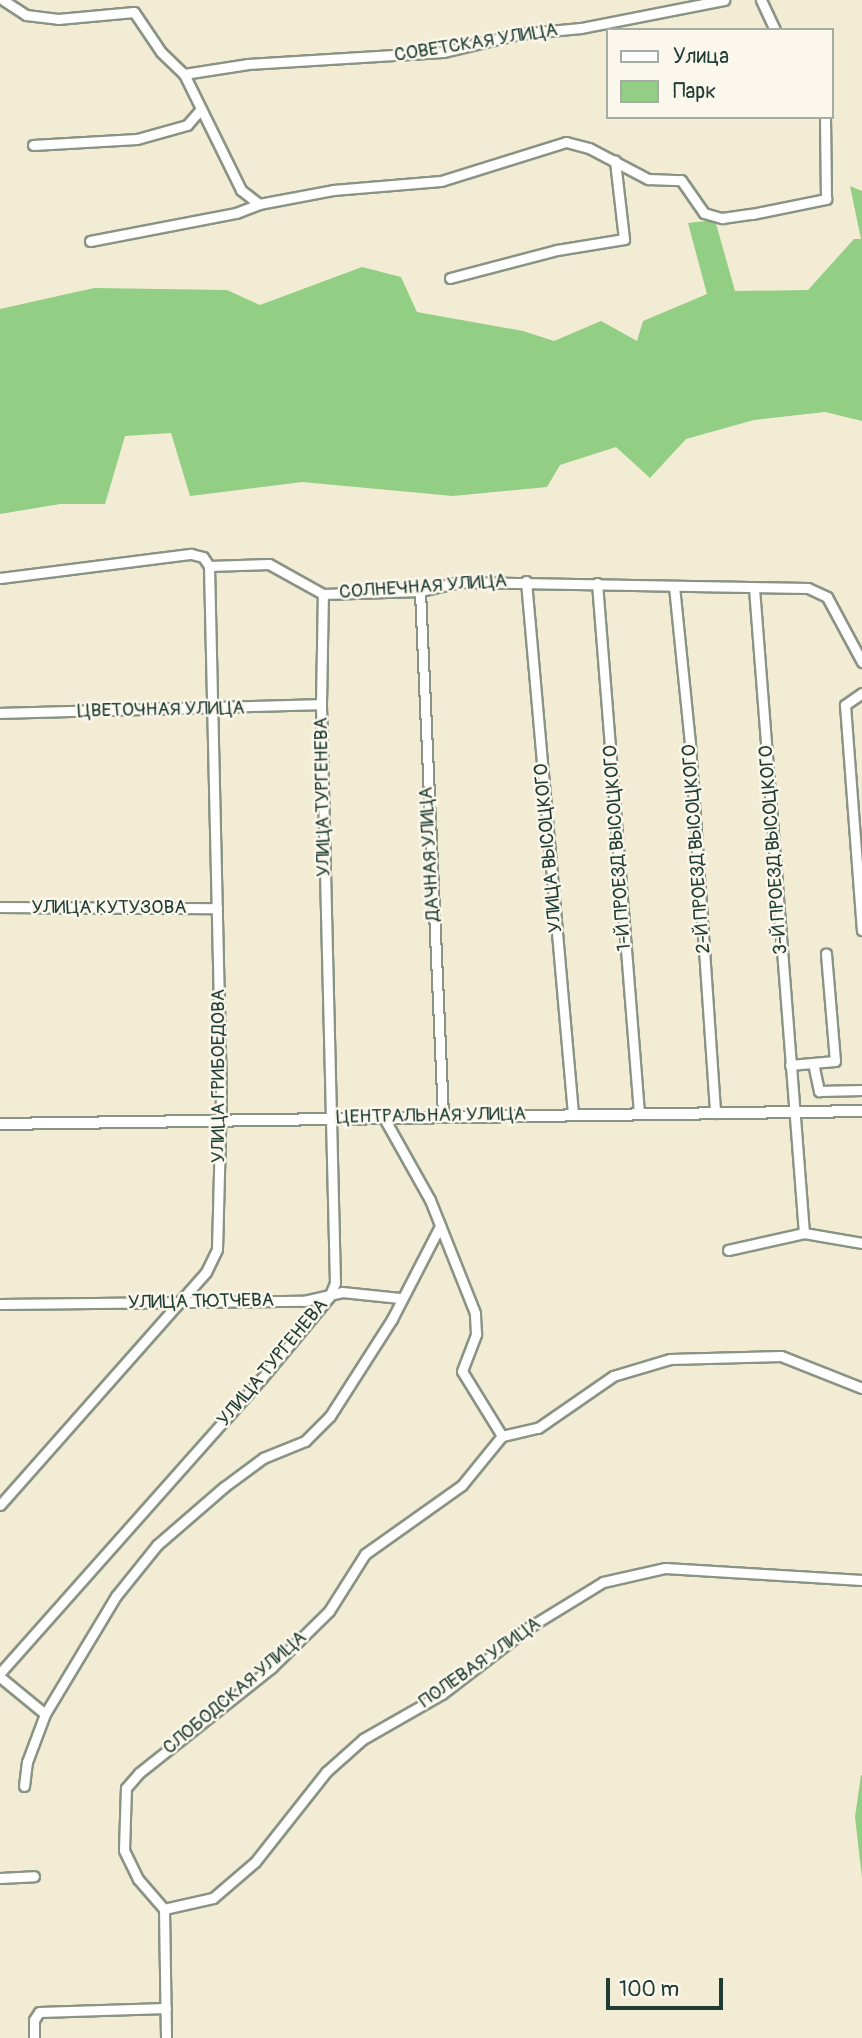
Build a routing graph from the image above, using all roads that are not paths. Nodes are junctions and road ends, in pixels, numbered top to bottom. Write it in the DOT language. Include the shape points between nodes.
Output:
graph roads {
  1 [pos="3,0"];
  2 [pos="724,0"];
  3 [pos="761,0"];
  4 [pos="702,2"];
  5 [pos="774,28"];
  6 [pos="184,74"];
  7 [pos="199,111"];
  8 [pos="825,119"];
  9 [pos="33,145"];
  10 [pos="615,161"];
  11 [pos="259,204"];
  12 [pos="90,242"];
  13 [pos="450,278"];
  14 [pos="209,566"];
  15 [pos="0,578"];
  16 [pos="526,581"];
  17 [pos="597,583"];
  18 [pos="674,586"];
  19 [pos="754,588"];
  20 [pos="421,591"];
  21 [pos="324,594"];
  22 [pos="862,662"];
  23 [pos="862,693"];
  24 [pos="321,704"];
  25 [pos="212,710"];
  26 [pos="0,713"];
  27 [pos="0,907"];
  28 [pos="217,908"];
  29 [pos="862,930"];
  30 [pos="827,954"];
  31 [pos="813,1063"];
  32 [pos="790,1065"];
  33 [pos="862,1090"];
  34 [pos="862,1111"];
  35 [pos="793,1112"];
  36 [pos="639,1113"];
  37 [pos="715,1113"];
  38 [pos="573,1114"];
  39 [pos="443,1116"];
  40 [pos="331,1118"];
  41 [pos="384,1118"];
  42 [pos="219,1119"];
  43 [pos="0,1124"];
  44 [pos="440,1226"];
  45 [pos="804,1233"];
  46 [pos="862,1243"];
  47 [pos="728,1250"];
  48 [pos="329,1297"];
  49 [pos="400,1298"];
  50 [pos="177,1303"];
  51 [pos="0,1304"];
  52 [pos="862,1388"];
  53 [pos="502,1436"];
  54 [pos="0,1505"];
  55 [pos="862,1580"];
  56 [pos="0,1675"];
  57 [pos="45,1714"];
  58 [pos="24,1786"];
  59 [pos="34,1876"];
  60 [pos="0,1878"];
  61 [pos="164,1909"];
  62 [pos="166,2008"];
  63 [pos="34,2038"];
  64 [pos="166,2038"];
  1 -- 6 [label="street" via="26,15 58,19 134,12 161,52"];
  2 -- 4 [label="street, СОВЕТСКАЯ УЛИЦА"];
  3 -- 5 [label="street"];
  4 -- 6 [label="street, СОВЕТСКАЯ УЛИЦА" via="443,52 248,64"];
  6 -- 7 [label="street"];
  7 -- 9 [label="street" via="187,125 138,139"];
  7 -- 11 [label="street" via="214,131 241,190"];
  8 -- 10 [label="street" via="826,199 722,218 704,213 681,180 648,179"];
  10 -- 11 [label="street" via="566,142 441,181 333,191"];
  10 -- 13 [label="street" via="624,239 557,250"];
  11 -- 12 [label="street" via="236,213"];
  14 -- 15 [label="street, СОЛНЕЧНАЯ УЛИЦА" via="203,557 191,554"];
  14 -- 21 [label="street, СОЛНЕЧНАЯ УЛИЦА" via="269,564"];
  14 -- 25 [label="street, УЛИЦА ГРИБОЕДОВА"];
  16 -- 17 [label="street, СОЛНЕЧНАЯ УЛИЦА"];
  16 -- 20 [label="street, СОЛНЕЧНАЯ УЛИЦА" via="459,582"];
  16 -- 38 [label="street, УЛИЦА ВЫСОЦКОГО"];
  17 -- 18 [label="street"];
  17 -- 36 [label="street, 1-Й ПРОЕЗД ВЫСОЦКОГО"];
  18 -- 19 [label="street"];
  18 -- 37 [label="street, 2-Й ПРОЕЗД ВЫСОЦКОГО" via="690,744"];
  19 -- 22 [label="street" via="819,591 839,614"];
  19 -- 32 [label="street, 3-Й ПРОЕЗД ВЫСОЦКОГО"];
  20 -- 21 [label="street, СОЛНЕЧНАЯ УЛИЦА"];
  20 -- 39 [label="street, ДАЧНАЯ УЛИЦА"];
  21 -- 24 [label="street, УЛИЦА ТУРГЕНЕВА"];
  23 -- 29 [label="street" via="845,705"];
  24 -- 25 [label="street, ЦВЕТОЧНАЯ УЛИЦА"];
  24 -- 40 [label="street, УЛИЦА ТУРГЕНЕВА"];
  25 -- 26 [label="street, ЦВЕТОЧНАЯ УЛИЦА"];
  25 -- 28 [label="street, УЛИЦА ГРИБОЕДОВА"];
  27 -- 28 [label="street, УЛИЦА КУТУЗОВА"];
  28 -- 42 [label="street, УЛИЦА ГРИБОЕДОВА"];
  30 -- 31 [label="street" via="835,1061"];
  31 -- 32 [label="street"];
  31 -- 33 [label="street" via="819,1091"];
  32 -- 35 [label="street, 3-Й ПРОЕЗД ВЫСОЦКОГО"];
  34 -- 35 [label="street, ЦЕНТРАЛЬНАЯ УЛИЦА"];
  35 -- 37 [label="street, ЦЕНТРАЛЬНАЯ УЛИЦА"];
  35 -- 45 [label="street, 3-Й ПРОЕЗД ВЫСОЦКОГО"];
  36 -- 37 [label="street, ЦЕНТРАЛЬНАЯ УЛИЦА"];
  36 -- 38 [label="street, ЦЕНТРАЛЬНАЯ УЛИЦА"];
  38 -- 39 [label="street, ЦЕНТРАЛЬНАЯ УЛИЦА"];
  39 -- 41 [label="street, ЦЕНТРАЛЬНАЯ УЛИЦА"];
  40 -- 41 [label="street, ЦЕНТРАЛЬНАЯ УЛИЦА"];
  40 -- 42 [label="street, ЦЕНТРАЛЬНАЯ УЛИЦА"];
  40 -- 48 [label="street, УЛИЦА ТУРГЕНЕВА" via="335,1283"];
  41 -- 44 [label="street"];
  42 -- 43 [label="street, ЦЕНТРАЛЬНАЯ УЛИЦА"];
  42 -- 50 [label="street, УЛИЦА ГРИБОЕДОВА" via="217,1250 206,1272"];
  44 -- 49 [label="street"];
  44 -- 53 [label="street" via="475,1313 476,1334 462,1371"];
  45 -- 46 [label="street"];
  45 -- 47 [label="street"];
  48 -- 49 [label="street, УЛИЦА ТЮТЧЕВА" via="342,1292"];
  48 -- 50 [label="street, УЛИЦА ТЮТЧЕВА"];
  48 -- 56 [label="street, УЛИЦА ТУРГЕНЕВА"];
  49 -- 57 [label="street" via="392,1320 337,1406 305,1441 263,1458 157,1545 116,1596"];
  50 -- 51 [label="street, УЛИЦА ТЮТЧЕВА"];
  50 -- 54 [label="street, УЛИЦА ГРИБОЕДОВА"];
  52 -- 53 [label="street" via="782,1356 670,1359 613,1376 538,1428"];
  53 -- 61 [label="street, СЛОБОДСКАЯ УЛИЦА" via="462,1485 365,1554 329,1611 271,1668 126,1788 124,1850 138,1880"];
  55 -- 61 [label="street, ПОЛЕВАЯ УЛИЦА" via="665,1568 603,1582 528,1628 442,1695 363,1739 326,1772 255,1862 213,1898"];
  56 -- 57 [label="street"];
  57 -- 58 [label="street" via="27,1762"];
  59 -- 60 [label="street"];
  61 -- 62 [label="street"];
  62 -- 63 [label="street" via="39,2012"];
  62 -- 64 [label="street"];
}
